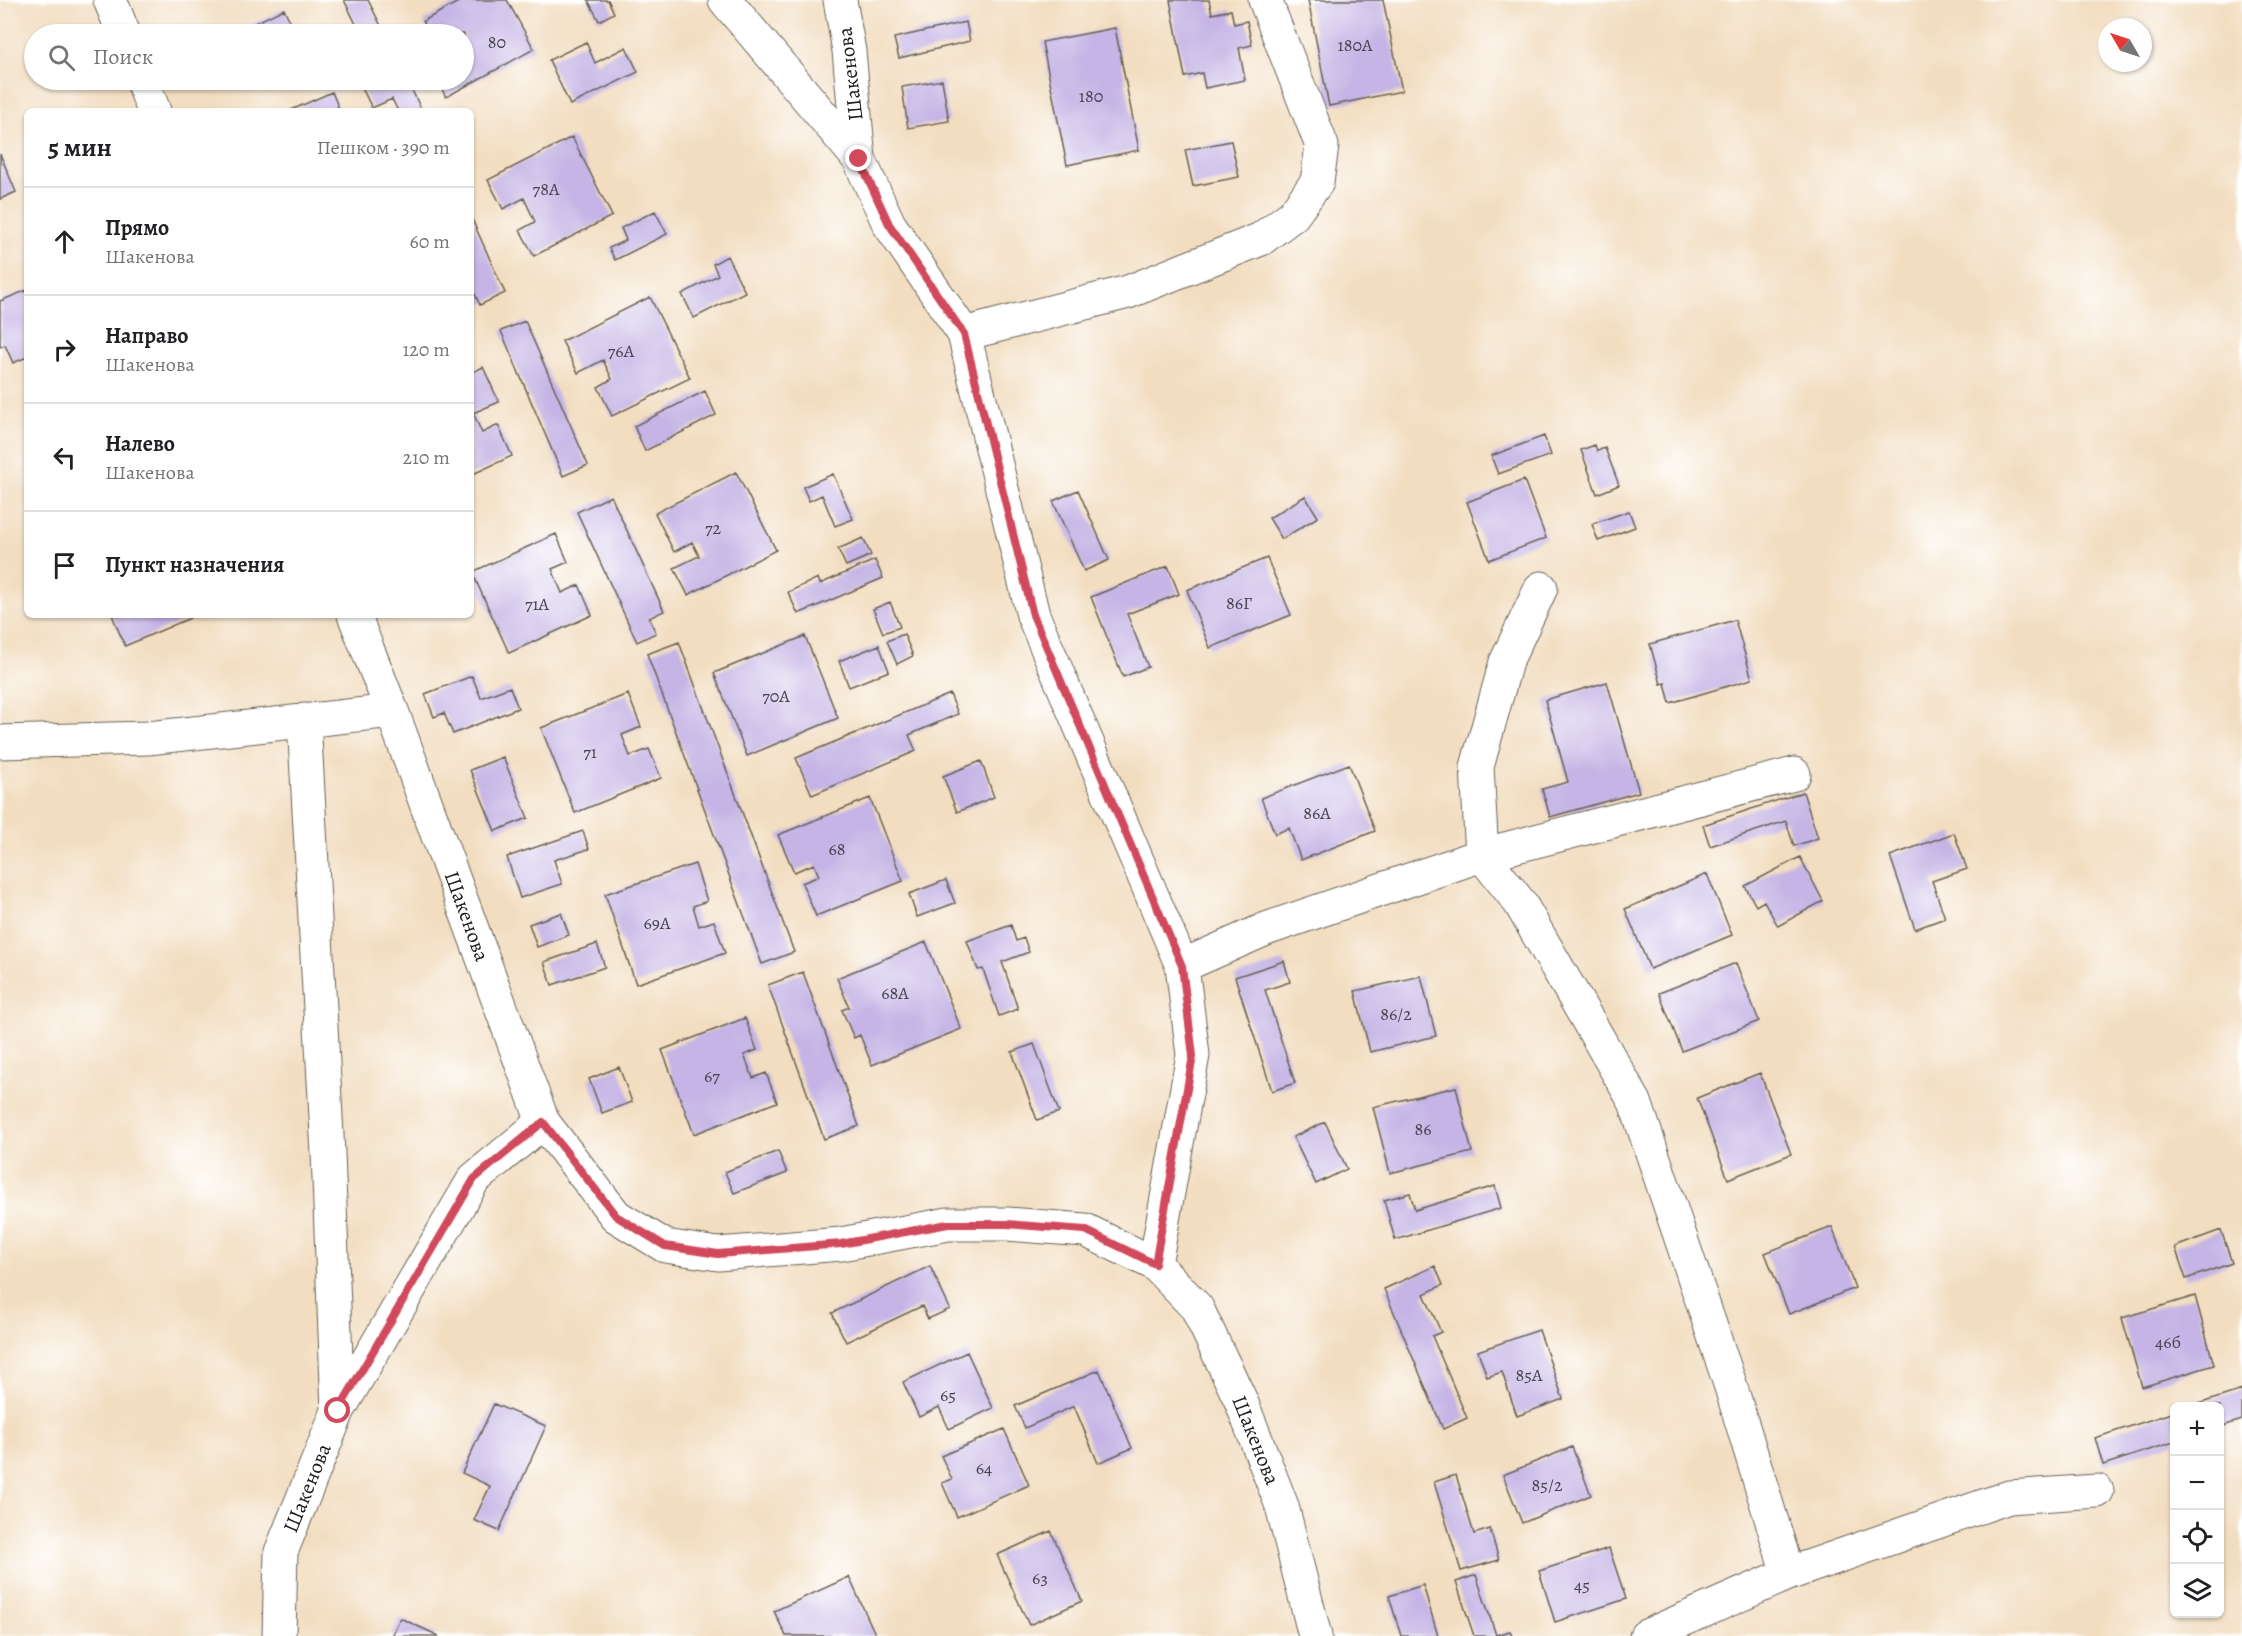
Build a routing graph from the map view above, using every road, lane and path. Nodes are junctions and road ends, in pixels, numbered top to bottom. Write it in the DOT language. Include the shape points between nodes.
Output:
graph roads {
  1 [pos="725,0"];
  2 [pos="840,0"];
  3 [pos="1265,0"];
  4 [pos="114,1"];
  5 [pos="121,24"];
  6 [pos="146,90"];
  7 [pos="153,108"];
  8 [pos="859,159"];
  9 [pos="964,334"];
  10 [pos="1541,588"];
  11 [pos="355,618"];
  12 [pos="392,711"];
  13 [pos="304,720"];
  14 [pos="0,742"];
  15 [pos="1794,774"];
  16 [pos="1482,855"];
  17 [pos="1182,966"];
  18 [pos="543,1122"];
  19 [pos="1155,1264"];
  20 [pos="338,1411"];
  21 [pos="2097,1491"];
  22 [pos="1788,1574"];
  23 [pos="279,1636"];
  24 [pos="1315,1636"];
  25 [pos="1646,1636"];
  1 -- 8 [label="street"];
  2 -- 8 [label="street, Шакенова"];
  3 -- 9 [label="street" via="1322,146 1317,182 1293,215 1261,239 1128,292"];
  4 -- 5 [label="street"];
  6 -- 7 [label="street"];
  8 -- 9 [label="street, Шакенова" via="889,224"];
  9 -- 17 [label="street, Шакенова" via="1033,615"];
  10 -- 16 [label="street" via="1506,662 1477,767"];
  11 -- 12 [label="street, Шакенова"];
  12 -- 13 [label="street"];
  12 -- 18 [label="street, Шакенова"];
  13 -- 14 [label="street" via="148,738"];
  13 -- 20 [label="street"];
  15 -- 16 [label="street"];
  16 -- 17 [label="street" via="1266,929"];
  16 -- 22 [label="street" via="1520,903 1635,1102 1730,1384"];
  17 -- 19 [label="street, Шакенова" via="1193,1056"];
  18 -- 19 [label="street, Шакенова" via="616,1216 665,1246 718,1254 841,1244 948,1224 1007,1224 1085,1230"];
  18 -- 20 [label="street, Шакенова" via="474,1179"];
  19 -- 24 [label="street, Шакенова" via="1197,1308 1241,1401 1282,1506"];
  20 -- 23 [label="street, Шакенова" via="281,1552"];
  21 -- 22 [label="street" via="2009,1497"];
  22 -- 25 [label="street"];
}
